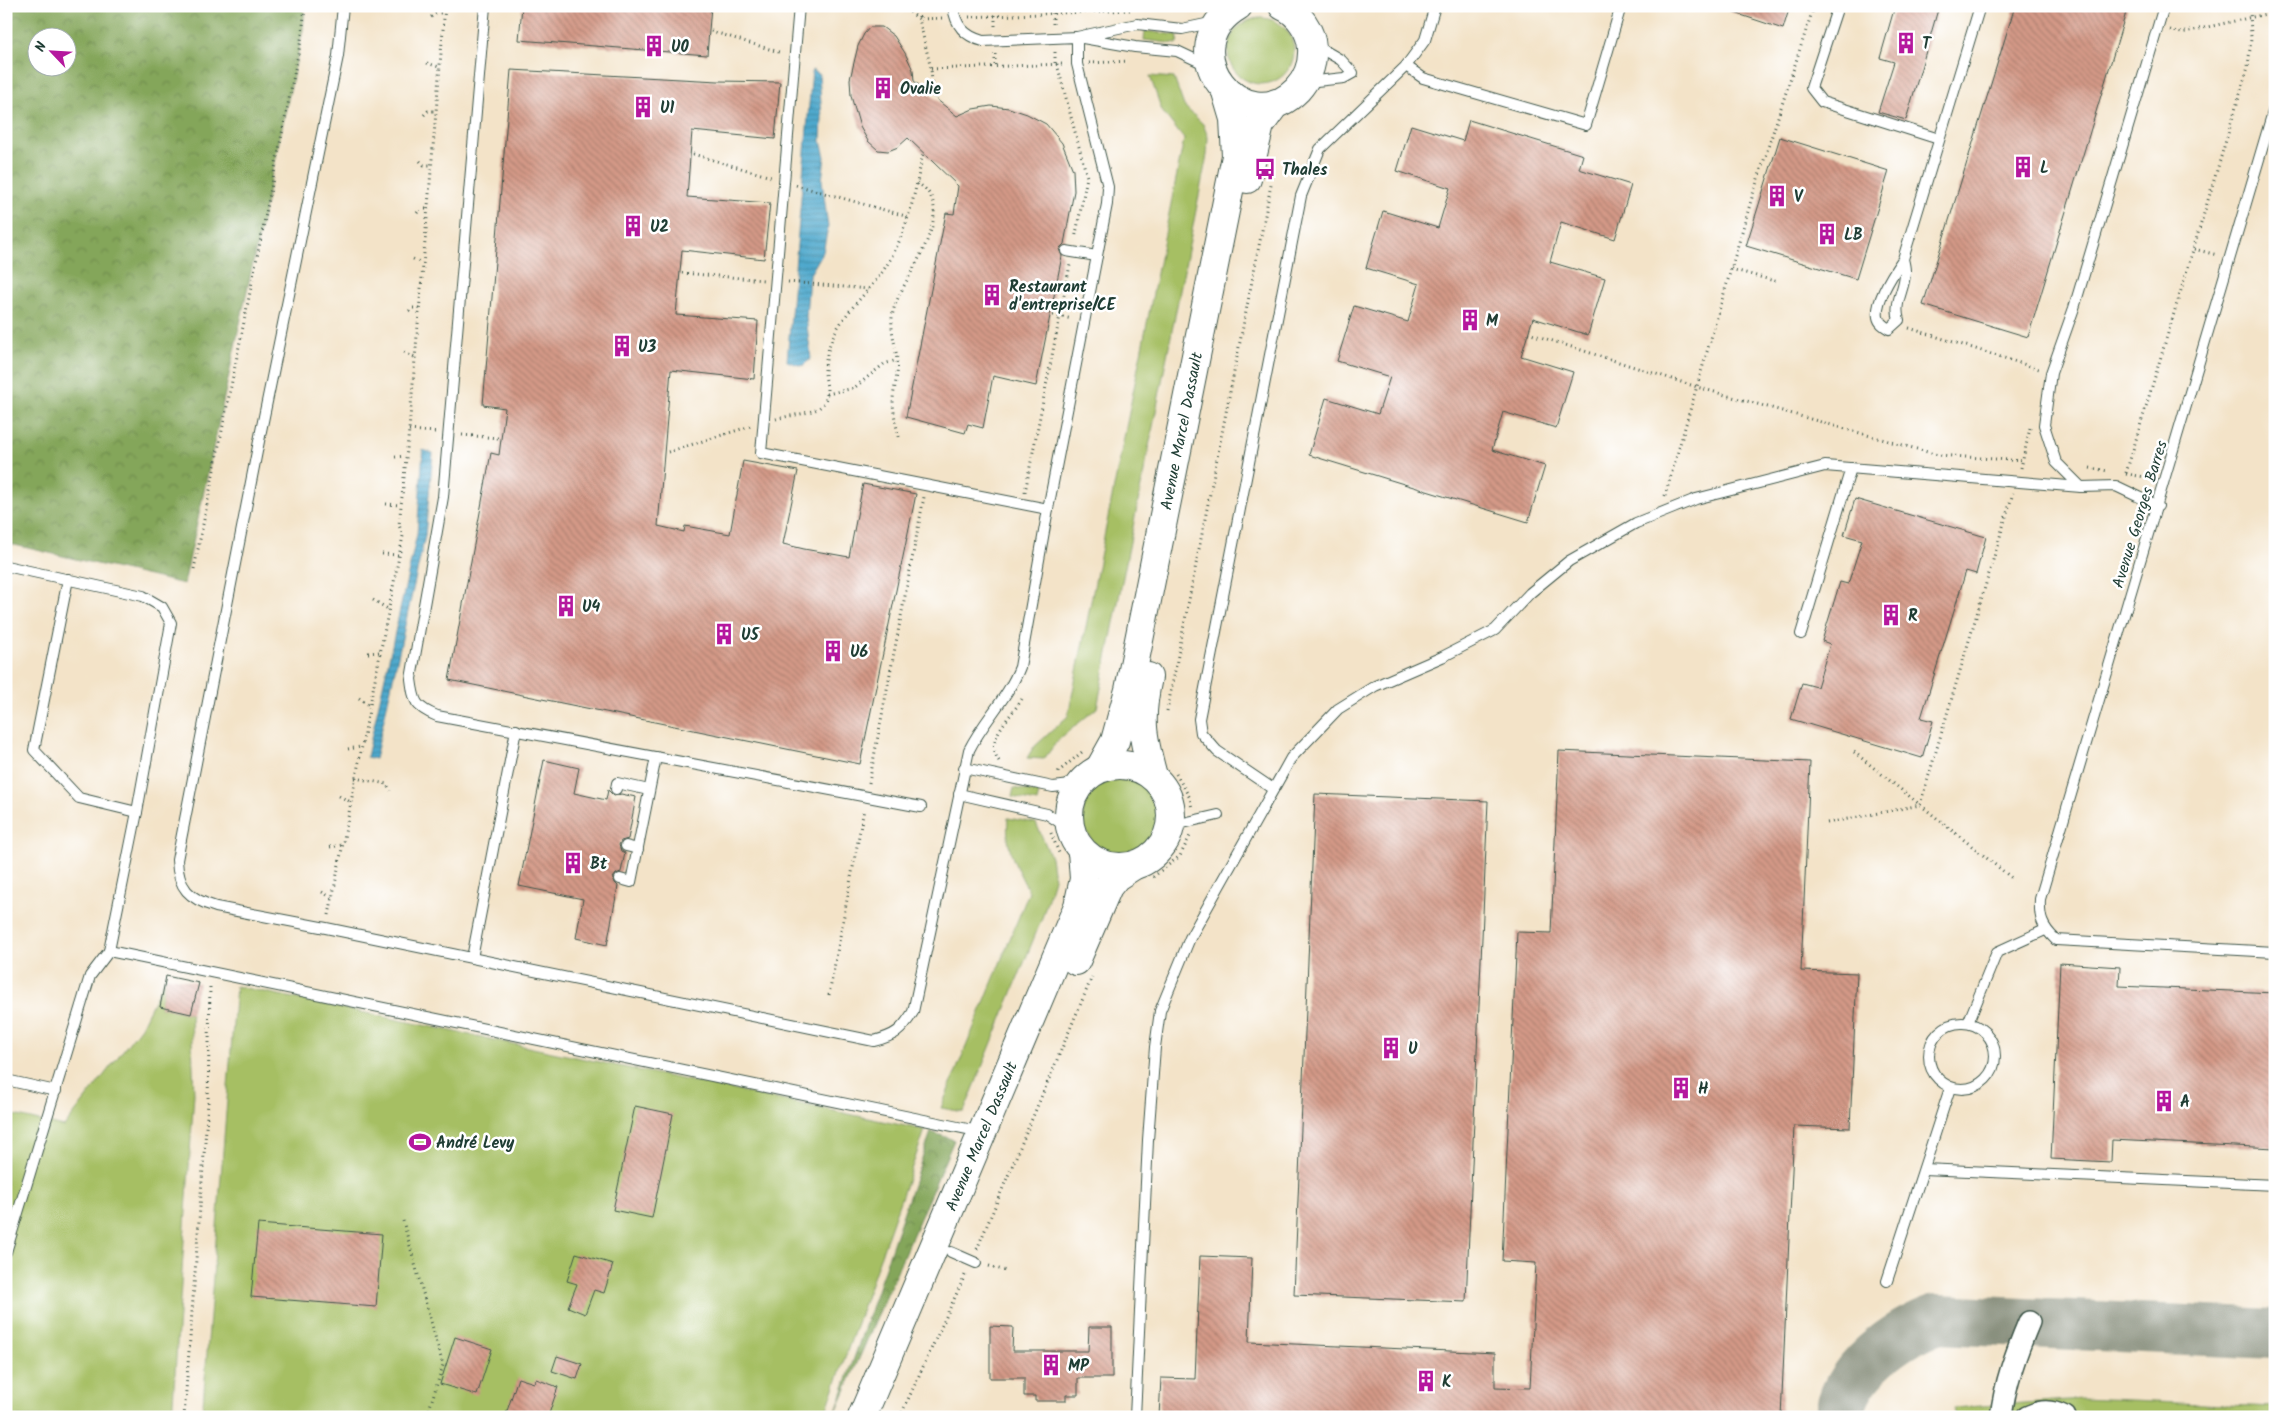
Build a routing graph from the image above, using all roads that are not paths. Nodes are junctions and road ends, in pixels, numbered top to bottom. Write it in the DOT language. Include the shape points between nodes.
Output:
graph roads {
  1 [pos="343,6"];
  2 [pos="485,6"];
  3 [pos="799,6"];
  4 [pos="953,6"];
  5 [pos="1435,6"];
  6 [pos="1621,6"];
  7 [pos="1838,6"];
  8 [pos="1980,6"];
  9 [pos="2164,6"];
  10 [pos="1286,7"];
  11 [pos="1228,14"];
  12 [pos="1077,37"];
  13 [pos="1312,43"];
  14 [pos="1210,66"];
  15 [pos="1406,66"];
  16 [pos="1303,83"];
  17 [pos="1226,92"];
  18 [pos="1276,102"];
  19 [pos="2275,105"];
  20 [pos="1939,139"];
  21 [pos="1070,252"];
  22 [pos="1097,256"];
  23 [pos="1903,259"];
  24 [pos="1851,468"];
  25 [pos="2081,487"];
  26 [pos="2158,506"];
  27 [pos="1048,509"];
  28 [pos="6,566"];
  29 [pos="68,579"];
  30 [pos="1801,634"];
  31 [pos="516,730"];
  32 [pos="656,757"];
  33 [pos="964,768"];
  34 [pos="1163,773"];
  35 [pos="1090,776"];
  36 [pos="616,789"];
  37 [pos="1273,789"];
  38 [pos="649,790"];
  39 [pos="959,794"];
  40 [pos="921,807"];
  41 [pos="137,812"];
  42 [pos="1218,815"];
  43 [pos="1182,823"];
  44 [pos="1071,845"];
  45 [pos="626,846"];
  46 [pos="638,849"];
  47 [pos="1140,873"];
  48 [pos="620,879"];
  49 [pos="2046,930"];
  50 [pos="108,951"];
  51 [pos="2275,952"];
  52 [pos="472,958"];
  53 [pos="1968,1023"];
  54 [pos="6,1080"];
  55 [pos="1950,1088"];
  56 [pos="56,1091"];
  57 [pos="983,1132"];
  58 [pos="1924,1168"];
  59 [pos="2275,1185"];
  60 [pos="6,1252"];
  61 [pos="1887,1281"];
  62 [pos="2029,1322"];
  63 [pos="862,1417"];
  64 [pos="881,1417"];
  65 [pos="1135,1417"];
  66 [pos="2001,1417"];
  67 [pos="2027,1417"];
  68 [pos="2065,1417"];
  1 -- 52 [label="lane" via="338,56 262,422 177,860 178,874 186,891 199,902"];
  2 -- 31 [label="lane" via="443,497 411,680 413,699 422,710 437,716"];
  3 -- 27 [label="lane" via="761,453"];
  4 -- 12 [label="lane" via="955,18 964,32 983,41"];
  5 -- 15 [label="lane" via="1425,40"];
  6 -- 15 [label="lane" via="1586,125 1423,78"];
  7 -- 20 [label="lane" via="1811,88 1822,102"];
  8 -- 20 [label="lane"];
  9 -- 25 [label="lane" via="2074,308 2051,373 2044,425 2056,462"];
  10 -- 13 [label="main road" via="1307,29"];
  11 -- 12 [label="lane" via="1182,30 1137,24"];
  11 -- 14 [label="main road" via="1211,35"];
  12 -- 14 [label="lane" via="1177,51"];
  12 -- 22 [label="lane" via="1077,64 1108,187"];
  13 -- 16 [label="main road" via="1313,57"];
  13 -- 16 [label="lane" via="1332,53 1353,73 1344,78"];
  14 -- 17 [label="main road"];
  15 -- 37 [label="lane" via="1320,149 1301,196 1199,719 1201,733 1216,751"];
  16 -- 18 [label="main road" via="1292,95"];
  17 -- 18 [label="main road" via="1241,101 1259,105"];
  17 -- 35 [label="main road, Avenue Marcel Dassault" via="1234,119 1236,156 1129,690 1115,741"];
  18 -- 34 [label="main road, Avenue Marcel Dassault" via="1260,125 1250,163 1143,703 1142,726"];
  19 -- 26 [label="lane, Avenue Georges Barres"];
  20 -- 23 [label="lane"];
  21 -- 22 [label="lane"];
  22 -- 27 [label="lane"];
  23 -- 23 [label="lane" via="1880,301 1878,317 1889,329 1899,320 1898,301 1906,272"];
  24 -- 25 [label="lane"];
  24 -- 30 [label="lane"];
  24 -- 37 [label="lane" via="1825,466 1696,499 1636,523 1568,561 1530,593 1495,630 1375,686 1338,709 1291,758"];
  25 -- 26 [label="lane" via="2116,486"];
  26 -- 49 [label="lane, Avenue Georges Barres" via="2040,899 2039,917"];
  27 -- 33 [label="lane" via="1020,666 1013,684 981,728"];
  28 -- 29 [label="lane"];
  29 -- 41 [label="lane" via="34,750 79,798"];
  29 -- 41 [label="lane" via="144,596 162,606 171,623"];
  31 -- 32 [label="lane"];
  31 -- 52 [label="lane"];
  32 -- 38 [label="lane"];
  32 -- 40 [label="lane"];
  33 -- 35 [label="lane" via="1050,786"];
  33 -- 39 [label="lane"];
  34 -- 35 [label="main road" via="1114,765"];
  34 -- 43 [label="main road" via="1161,785 1171,812"];
  35 -- 44 [label="main road" via="1072,798 1069,813"];
  36 -- 38 [label="lane" via="617,783"];
  37 -- 65 [label="lane" via="1190,938 1160,1011 1154,1047 1148,1140"];
  38 -- 46 [label="lane"];
  39 -- 44 [label="lane" via="1044,813"];
  39 -- 52 [label="lane" via="913,1012 904,1027 892,1036 874,1041"];
  41 -- 50 [label="lane"];
  42 -- 43 [label="lane"];
  43 -- 47 [label="main road" via="1146,860"];
  44 -- 47 [label="main road" via="1105,865"];
  44 -- 57 [label="main road, Avenue Marcel Dassault" via="1084,879 1078,906"];
  45 -- 46 [label="lane"];
  46 -- 48 [label="lane" via="631,882"];
  47 -- 64 [label="main road, Avenue Marcel Dassault" via="1116,877 1108,887 966,1258"];
  49 -- 51 [label="lane" via="2056,940"];
  49 -- 53 [label="lane" via="1997,952"];
  50 -- 56 [label="lane" via="90,976"];
  50 -- 57 [label="lane"];
  53 -- 55 [label="lane" via="1947,1026 1932,1040 1929,1050 1933,1073"];
  53 -- 55 [label="lane" via="1978,1027 1992,1042 1994,1063 1983,1082 1973,1088"];
  54 -- 56 [label="lane"];
  55 -- 58 [label="lane"];
  56 -- 60 [label="lane"];
  57 -- 63 [label="main road, Avenue Marcel Dassault"];
  58 -- 59 [label="lane"];
  58 -- 61 [label="lane"];
  62 -- 66 [label="street" via="2013,1360"];
  67 -- 68 [label="street" via="2050,1411"];
}
